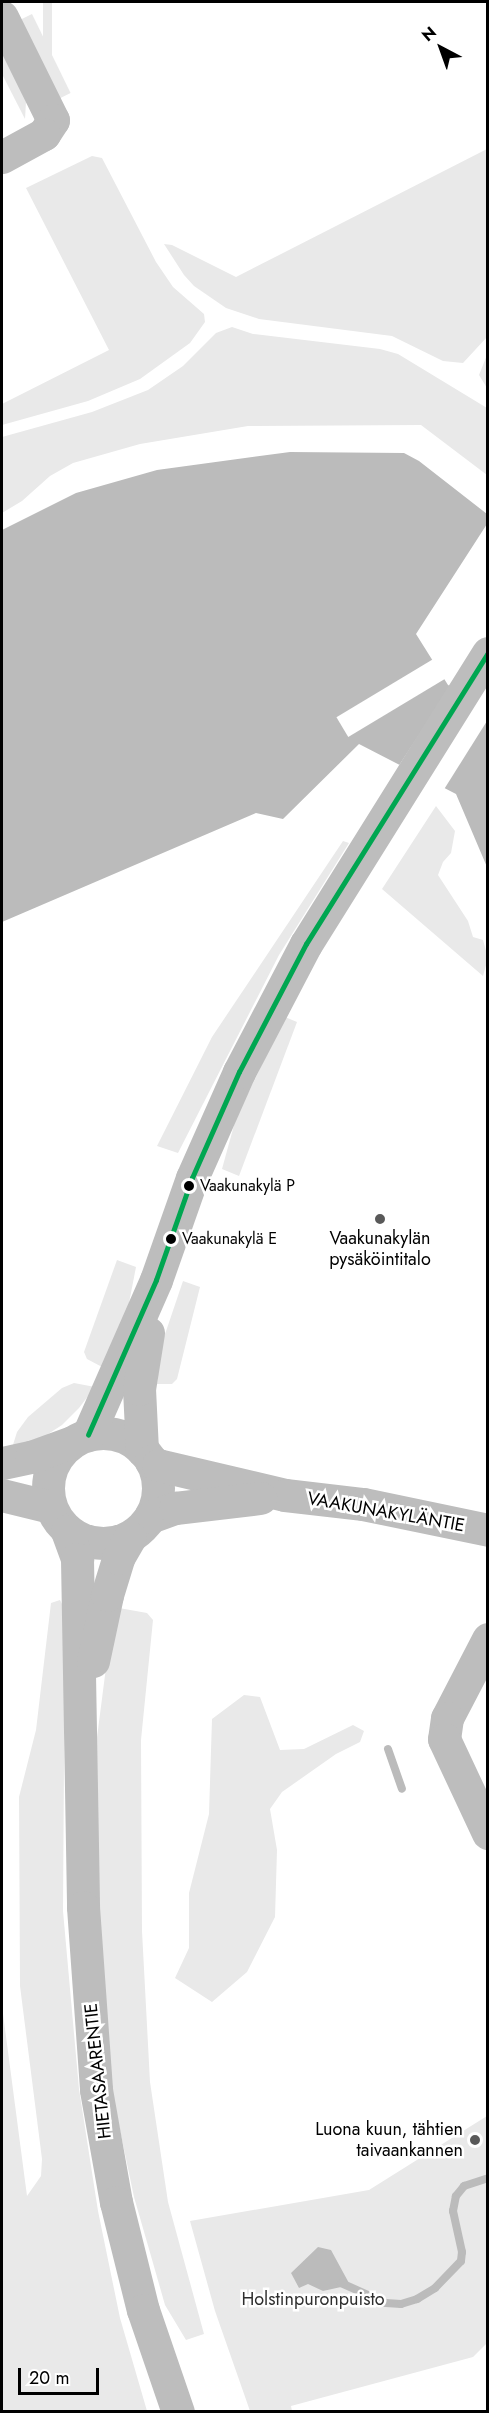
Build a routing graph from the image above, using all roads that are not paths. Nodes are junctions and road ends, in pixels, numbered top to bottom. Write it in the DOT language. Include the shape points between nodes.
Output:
graph roads {
  1 [pos="2,16"];
  2 [pos="2,157"];
  3 [pos="488,653"];
  4 [pos="156,1280"];
  5 [pos="81,1438"];
  6 [pos="147,1456"];
  7 [pos="2,1463"];
  8 [pos="2,1495"];
  9 [pos="285,1495"];
  10 [pos="59,1519"];
  11 [pos="140,1527"];
  12 [pos="488,1530"];
  13 [pos="488,1639"];
  14 [pos="80,1721"];
  15 [pos="488,1833"];
  16 [pos="178,2412"];
  1 -- 2 [label="street" via="53,120 45,134"];
  3 -- 4 [label="street" via="306,944 239,1072 192,1178"];
  4 -- 5 [label="street"];
  4 -- 6 [label="street" via="139,1389"];
  5 -- 6 [label="street" via="117,1435"];
  5 -- 7 [label="street" via="31,1457"];
  5 -- 10 [label="street" via="54,1463 48,1492"];
  6 -- 9 [label="street, VAAKUNAKYLÄNTIE" via="158,1465"];
  6 -- 11 [label="street" via="158,1490"];
  8 -- 10 [label="street"];
  9 -- 11 [label="street, VAAKUNAKYLÄNTIE" via="175,1508"];
  9 -- 12 [label="street, VAAKUNAKYLÄNTIE" via="363,1504"];
  10 -- 11 [label="street" via="91,1543 111,1543"];
  10 -- 14 [label="street, HIETASAARENTIE" via="77,1559"];
  11 -- 14 [label="street, HIETASAARENTIE" via="118,1558"];
  13 -- 15 [label="street" via="447,1718 444,1739"];
  14 -- 16 [label="street, HIETASAARENTIE" via="83,1907 96,2090 116,2202 142,2310"];
}
